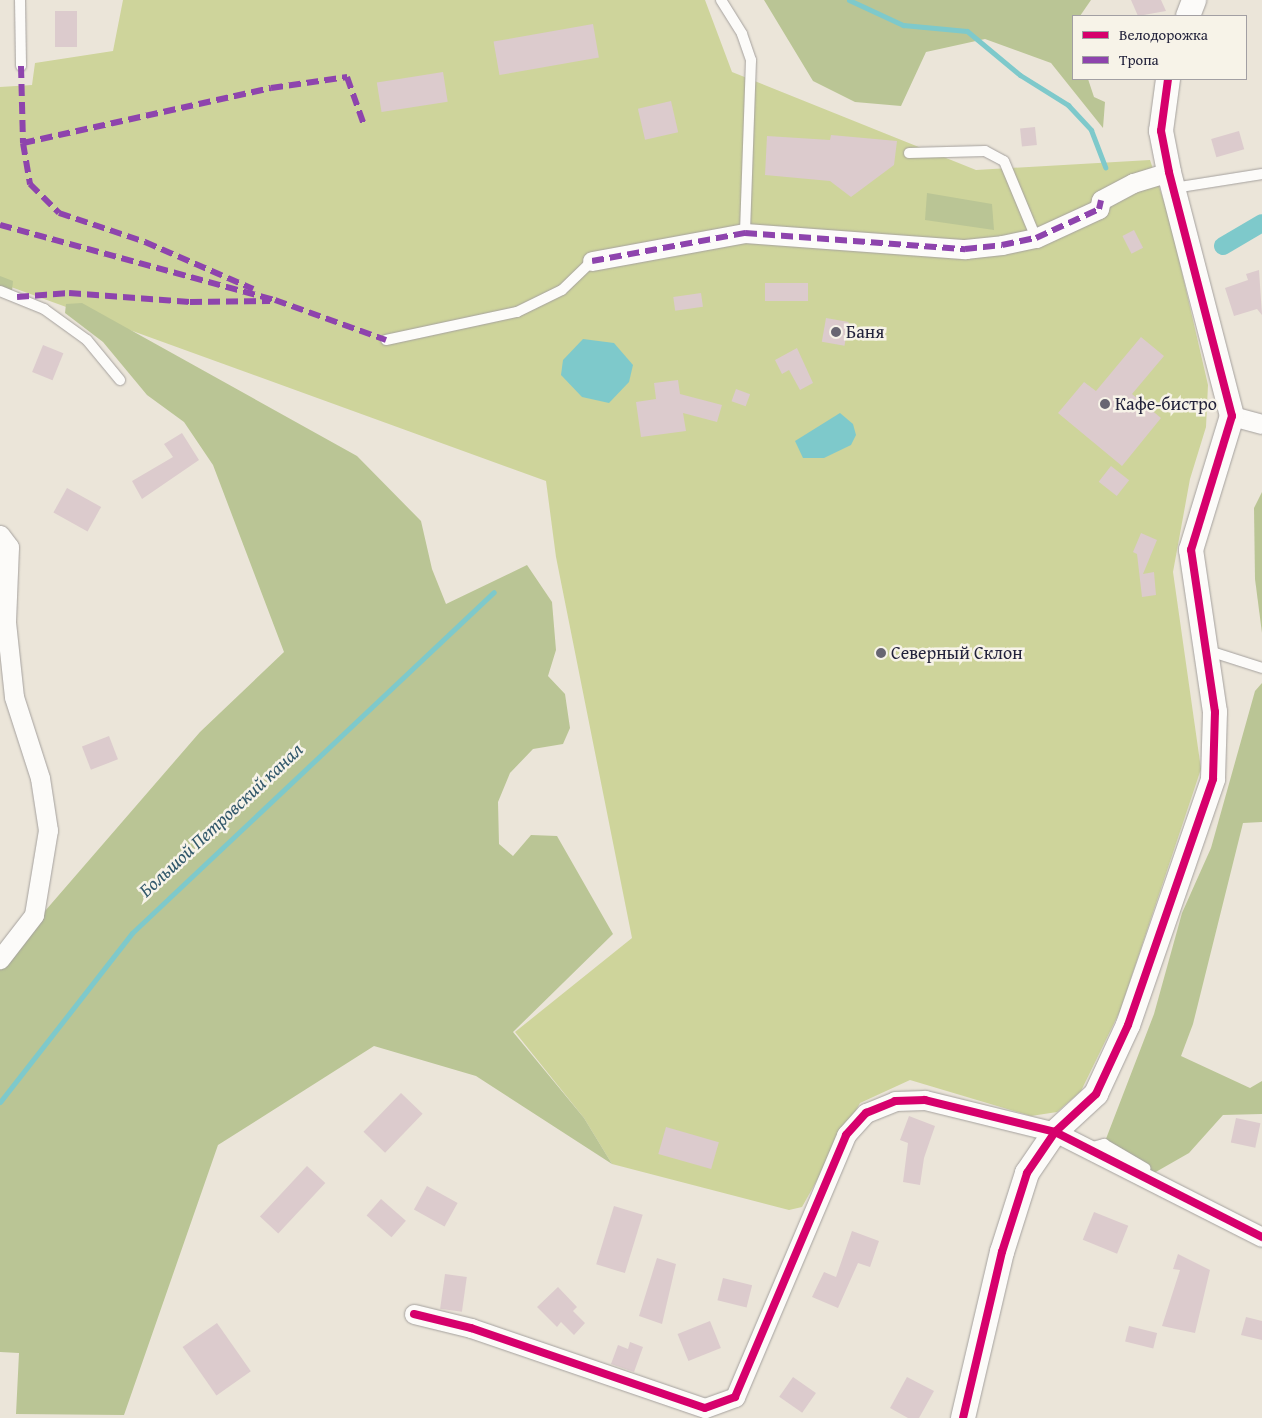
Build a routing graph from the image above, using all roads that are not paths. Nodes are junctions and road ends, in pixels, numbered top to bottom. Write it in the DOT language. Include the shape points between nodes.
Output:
graph roads {
  1 [pos="20,0"];
  2 [pos="720,0"];
  3 [pos="1194,0"];
  4 [pos="1188,15"];
  5 [pos="21,66"];
  6 [pos="1168,80"];
  7 [pos="909,153"];
  8 [pos="1262,174"];
  9 [pos="1171,180"];
  10 [pos="745,232"];
  11 [pos="1036,238"];
  12 [pos="592,262"];
  13 [pos="0,291"];
  14 [pos="386,340"];
  15 [pos="120,380"];
  16 [pos="1232,416"];
  17 [pos="1262,424"];
  18 [pos="0,535"];
  19 [pos="1203,649"];
  20 [pos="1262,668"];
  21 [pos="0,959"];
  22 [pos="1055,1132"];
  23 [pos="1083,1149"];
  24 [pos="1154,1173"];
  25 [pos="1262,1237"];
  26 [pos="414,1314"];
  27 [pos="962,1418"];
  1 -- 5 [label="lane"];
  2 -- 10 [label="lane" via="742,34 751,60"];
  3 -- 4 [label="street"];
  6 -- 9 [label="street" via="1161,131"];
  7 -- 11 [label="lane" via="985,151 1004,161"];
  8 -- 9 [label="lane"];
  9 -- 11 [label="street" via="1133,183 1101,200 1099,209"];
  9 -- 16 [label="street"];
  10 -- 11 [label="street" via="965,249"];
  10 -- 12 [label="street"];
  12 -- 14 [label="lane" via="562,290 517,312"];
  13 -- 15 [label="lane" via="44,309 87,340"];
  16 -- 17 [label="street"];
  16 -- 19 [label="street" via="1191,550"];
  18 -- 21 [label="street" via="9,548 6,622 14,697 40,778 48,830 34,915"];
  19 -- 20 [label="lane"];
  19 -- 22 [label="street" via="1215,712 1213,779 1128,1025 1096,1094"];
  22 -- 23 [label="street"];
  22 -- 26 [label="street" via="926,1100 895,1101 866,1113 846,1135 735,1397 705,1408 471,1328"];
  22 -- 27 [label="street" via="1027,1173 1002,1252"];
  23 -- 24 [label="lane" via="1104,1144"];
  23 -- 25 [label="street"];
}
